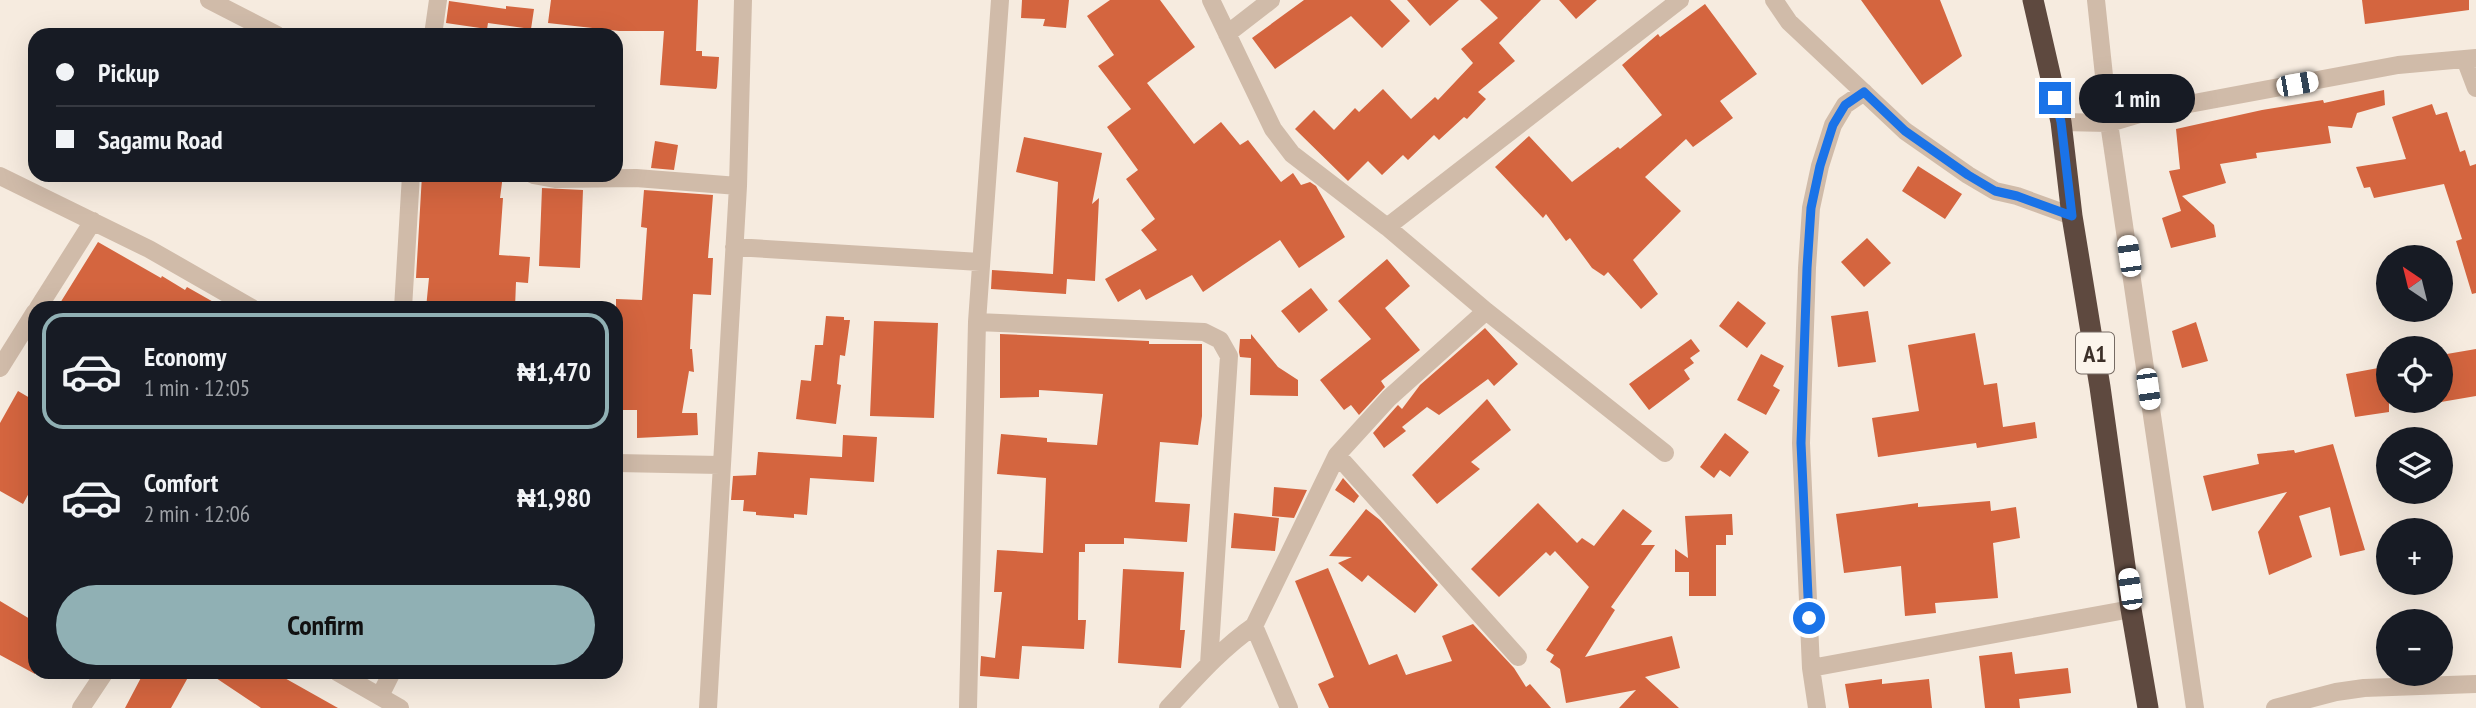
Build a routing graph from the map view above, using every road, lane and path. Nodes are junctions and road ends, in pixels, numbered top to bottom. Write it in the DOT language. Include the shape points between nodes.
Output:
graph roads {
  1 [pos="209,0"];
  2 [pos="438,0"];
  3 [pos="743,0"];
  4 [pos="1000,0"];
  5 [pos="1211,0"];
  6 [pos="1271,0"];
  7 [pos="1680,0"];
  8 [pos="1774,0"];
  9 [pos="2033,0"];
  10 [pos="2096,0"];
  11 [pos="263,28"];
  12 [pos="434,28"];
  13 [pos="1227,34"];
  14 [pos="2471,58"];
  15 [pos="2476,88"];
  16 [pos="1864,92"];
  17 [pos="2061,122"];
  18 [pos="2109,123"];
  19 [pos="0,176"];
  20 [pos="623,178"];
  21 [pos="411,182"];
  22 [pos="738,186"];
  23 [pos="2072,216"];
  24 [pos="93,221"];
  25 [pos="1387,226"];
  26 [pos="734,247"];
  27 [pos="980,262"];
  28 [pos="42,301"];
  29 [pos="240,301"];
  30 [pos="403,301"];
  31 [pos="1486,311"];
  32 [pos="977,322"];
  33 [pos="28,323"];
  34 [pos="0,368"];
  35 [pos="1665,453"];
  36 [pos="1337,455"];
  37 [pos="623,463"];
  38 [pos="720,465"];
  39 [pos="2131,609"];
  40 [pos="1254,626"];
  41 [pos="1518,657"];
  42 [pos="1209,664"];
  43 [pos="1811,668"];
  44 [pos="100,679"];
  45 [pos="350,679"];
  46 [pos="388,679"];
  47 [pos="2476,684"];
  48 [pos="380,696"];
  49 [pos="706,706"];
  50 [pos="81,708"];
  51 [pos="400,708"];
  52 [pos="968,708"];
  53 [pos="1168,708"];
  54 [pos="1289,708"];
  55 [pos="1817,708"];
  56 [pos="2148,708"];
  57 [pos="2195,708"];
  58 [pos="2275,708"];
  1 -- 11 [label="street"];
  2 -- 12 [label="street"];
  3 -- 22 [label="street"];
  4 -- 27 [label="street"];
  5 -- 13 [label="street"];
  6 -- 13 [label="street"];
  7 -- 25 [label="street"];
  8 -- 16 [label="street" via="1789,22"];
  9 -- 17 [label="highway, A1"];
  10 -- 18 [label="street"];
  13 -- 25 [label="street" via="1273,129 1292,155"];
  14 -- 15 [label="street"];
  14 -- 18 [label="street" via="2398,65 2146,112"];
  16 -- 23 [label="street" via="1905,131 1968,175 1995,191"];
  16 -- 43 [label="street" via="1845,105 1833,125 1811,208 1801,443"];
  17 -- 18 [label="street"];
  17 -- 23 [label="highway, A1"];
  18 -- 57 [label="street"];
  19 -- 24 [label="street"];
  20 -- 22 [label="street"];
  21 -- 30 [label="street"];
  22 -- 26 [label="street"];
  23 -- 39 [label="highway, A1"];
  24 -- 28 [label="street"];
  24 -- 29 [label="street"];
  25 -- 31 [label="street"];
  26 -- 27 [label="street"];
  26 -- 38 [label="street"];
  27 -- 32 [label="street"];
  31 -- 35 [label="street"];
  31 -- 36 [label="street" via="1389,398"];
  32 -- 42 [label="street" via="1204,332 1220,340 1229,356"];
  32 -- 52 [label="street"];
  33 -- 34 [label="street"];
  36 -- 40 [label="street"];
  36 -- 41 [label="street"];
  37 -- 38 [label="street"];
  38 -- 49 [label="street"];
  39 -- 43 [label="street"];
  39 -- 56 [label="highway, A1"];
  40 -- 42 [label="street"];
  40 -- 54 [label="street"];
  42 -- 53 [label="street"];
  43 -- 55 [label="street"];
  44 -- 50 [label="street"];
  45 -- 48 [label="street"];
  46 -- 48 [label="street"];
  47 -- 58 [label="street" via="2364,688"];
  48 -- 51 [label="street"];
}
